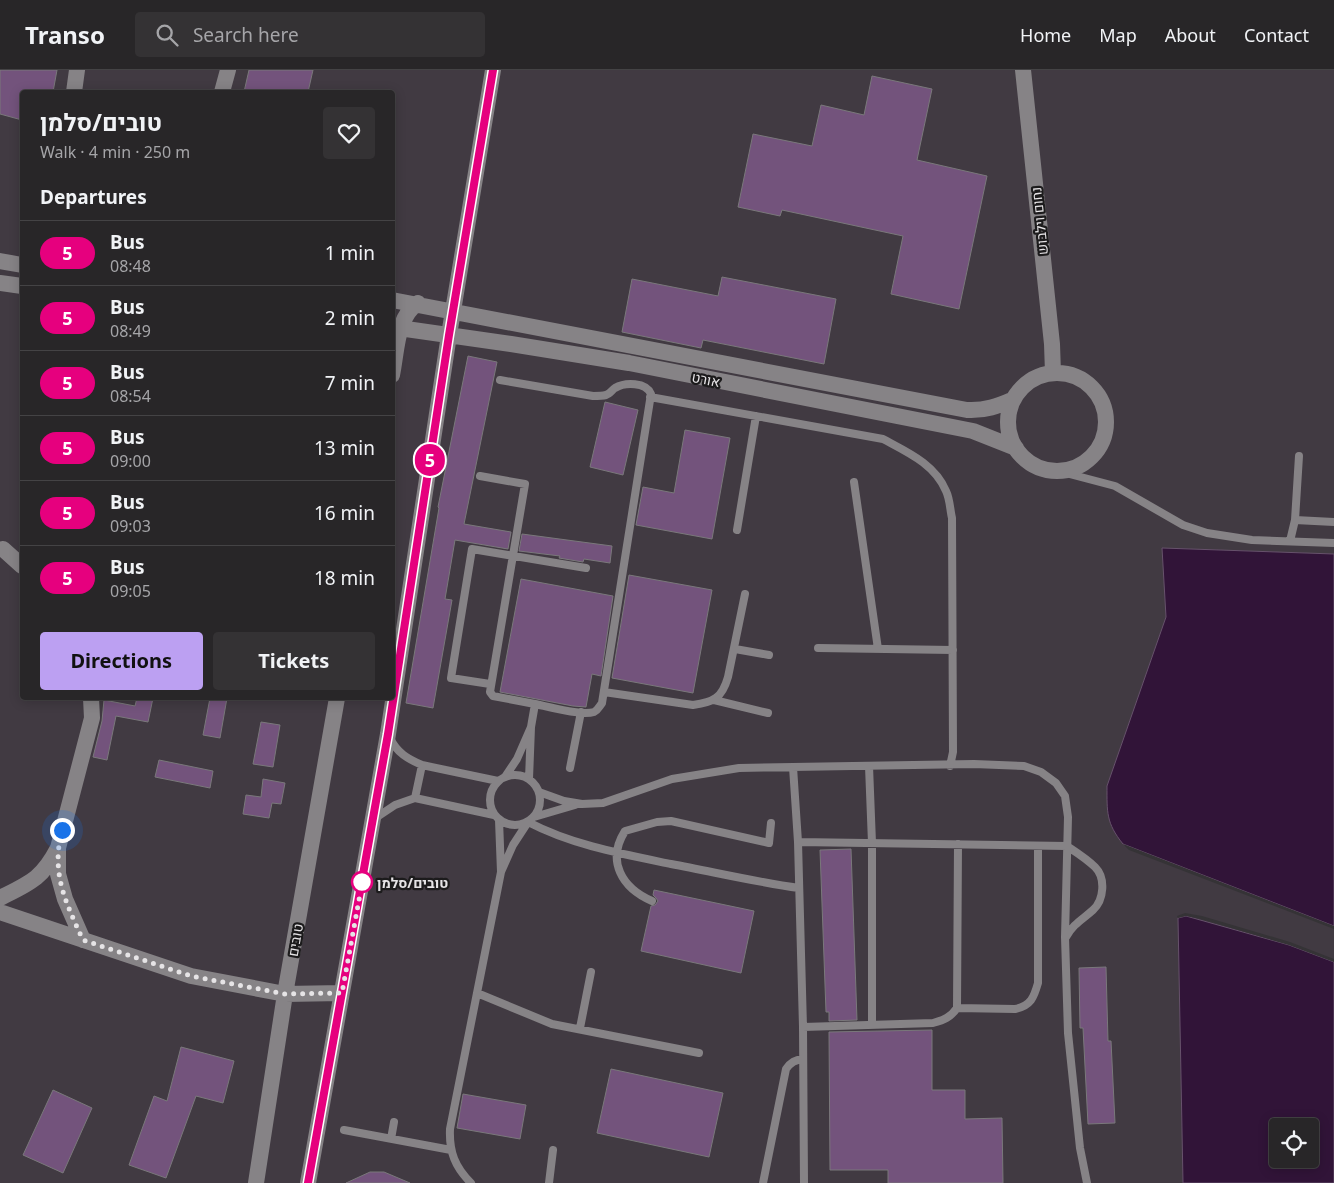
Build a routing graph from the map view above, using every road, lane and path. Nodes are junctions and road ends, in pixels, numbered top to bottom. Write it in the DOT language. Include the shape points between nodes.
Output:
graph roads {
  1 [pos="77,70"];
  2 [pos="228,70"];
  3 [pos="493,70"];
  4 [pos="1024,70"];
  5 [pos="74,90"];
  6 [pos="223,90"];
  7 [pos="20,253"];
  8 [pos="2,262"];
  9 [pos="20,265"];
  10 [pos="0,283"];
  11 [pos="20,286"];
  12 [pos="395,300"];
  13 [pos="418,303"];
  14 [pos="454,310"];
  15 [pos="397,327"];
  16 [pos="449,335"];
  17 [pos="395,346"];
  18 [pos="1053,373"];
  19 [pos="500,380"];
  20 [pos="650,397"];
  21 [pos="1014,400"];
  22 [pos="756,416"];
  23 [pos="1016,448"];
  24 [pos="1299,456"];
  25 [pos="1058,471"];
  26 [pos="480,476"];
  27 [pos="854,482"];
  28 [pos="1295,520"];
  29 [pos="1334,522"];
  30 [pos="737,530"];
  31 [pos="1290,541"];
  32 [pos="1334,543"];
  33 [pos="3,549"];
  34 [pos="513,556"];
  35 [pos="20,564"];
  36 [pos="586,568"];
  37 [pos="745,594"];
  38 [pos="818,648"];
  39 [pos="735,649"];
  40 [pos="878,649"];
  41 [pos="952,650"];
  42 [pos="769,655"];
  43 [pos="490,684"];
  44 [pos="395,688"];
  45 [pos="604,692"];
  46 [pos="91,700"];
  47 [pos="337,700"];
  48 [pos="393,700"];
  49 [pos="714,700"];
  50 [pos="535,704"];
  51 [pos="581,712"];
  52 [pos="768,713"];
  53 [pos="531,727"];
  54 [pos="388,734"];
  55 [pos="422,765"];
  56 [pos="869,766"];
  57 [pos="950,766"];
  58 [pos="794,767"];
  59 [pos="570,768"];
  60 [pos="501,779"];
  61 [pos="529,779"];
  62 [pos="539,792"];
  63 [pos="415,798"];
  64 [pos="582,804"];
  65 [pos="497,817"];
  66 [pos="531,819"];
  67 [pos="373,820"];
  68 [pos="771,823"];
  69 [pos="798,842"];
  70 [pos="872,843"];
  71 [pos="958,844"];
  72 [pos="1038,846"];
  73 [pos="1067,846"];
  74 [pos="58,848"];
  75 [pos="618,853"];
  76 [pos="502,872"];
  77 [pos="799,888"];
  78 [pos="0,898"];
  79 [pos="652,901"];
  80 [pos="0,912"];
  81 [pos="1065,937"];
  82 [pos="83,940"];
  83 [pos="591,972"];
  84 [pos="342,993"];
  85 [pos="477,993"];
  86 [pos="285,994"];
  87 [pos="957,1008"];
  88 [pos="872,1024"];
  89 [pos="803,1027"];
  90 [pos="580,1028"];
  91 [pos="699,1053"];
  92 [pos="803,1059"];
  93 [pos="394,1122"];
  94 [pos="344,1130"];
  95 [pos="391,1139"];
  96 [pos="451,1150"];
  97 [pos="553,1150"];
  98 [pos="256,1183"];
  99 [pos="308,1183"];
  100 [pos="471,1183"];
  101 [pos="549,1183"];
  102 [pos="763,1183"];
  103 [pos="804,1183"];
  104 [pos="1087,1183"];
  1 -- 5 [label="street"];
  2 -- 6 [label="street"];
  3 -- 14 [label="street"];
  4 -- 18 [label="street, נחום וילבוש"];
  7 -- 8 [label="street"];
  8 -- 9 [label="street"];
  10 -- 11 [label="street"];
  12 -- 13 [label="street, אורט"];
  13 -- 14 [label="street, אורט"];
  13 -- 15 [label="street" via="409,308"];
  14 -- 16 [label="street"];
  14 -- 21 [label="street, אורט" via="967,410 993,408"];
  15 -- 16 [label="street, אורט"];
  15 -- 17 [label="street"];
  16 -- 23 [label="street, אורט" via="629,363 973,431"];
  16 -- 44 [label="street"];
  18 -- 21 [label="street" via="1039,376 1026,384"];
  18 -- 25 [label="street" via="1069,374 1096,390 1104,404 1107,419 1105,435 1088,461 1074,469"];
  19 -- 20 [label="lane" via="594,396 607,395 625,384 643,386 649,389"];
  20 -- 22 [label="lane"];
  20 -- 45 [label="lane"];
  21 -- 23 [label="street" via="1008,424"];
  22 -- 30 [label="lane"];
  22 -- 41 [label="lane" via="883,439 932,469 946,491 952,518"];
  23 -- 25 [label="street" via="1030,463"];
  24 -- 28 [label="lane"];
  25 -- 31 [label="lane" via="1115,486 1184,525 1207,534"];
  26 -- 34 [label="lane" via="526,484"];
  27 -- 40 [label="lane"];
  28 -- 29 [label="lane"];
  28 -- 31 [label="lane"];
  31 -- 32 [label="lane"];
  33 -- 35 [label="street"];
  34 -- 36 [label="lane"];
  34 -- 43 [label="lane"];
  34 -- 43 [label="lane" via="472,549 451,678"];
  37 -- 39 [label="lane"];
  38 -- 40 [label="lane"];
  39 -- 42 [label="lane"];
  39 -- 49 [label="lane" via="724,690"];
  40 -- 41 [label="lane"];
  41 -- 57 [label="lane" via="953,752"];
  43 -- 50 [label="lane" via="493,696"];
  45 -- 49 [label="lane" via="693,705"];
  45 -- 51 [label="lane" via="598,709"];
  46 -- 74 [label="street" via="92,718"];
  47 -- 86 [label="street, טובים"];
  48 -- 54 [label="street"];
  49 -- 52 [label="lane"];
  50 -- 51 [label="lane"];
  50 -- 53 [label="lane"];
  51 -- 59 [label="lane"];
  53 -- 60 [label="lane" via="517,759"];
  53 -- 61 [label="lane"];
  54 -- 55 [label="lane" via="400,753"];
  54 -- 67 [label="street"];
  55 -- 60 [label="lane"];
  55 -- 63 [label="lane"];
  56 -- 57 [label="lane"];
  56 -- 58 [label="lane"];
  56 -- 70 [label="lane"];
  57 -- 73 [label="lane" via="1024,766 1041,772 1065,796"];
  58 -- 64 [label="lane" via="739,768 672,779 603,803"];
  58 -- 69 [label="lane"];
  60 -- 61 [label="lane" via="513,774"];
  60 -- 65 [label="lane" via="493,787 489,803"];
  61 -- 62 [label="lane"];
  62 -- 64 [label="lane"];
  62 -- 66 [label="lane" via="539,809"];
  63 -- 65 [label="lane"];
  63 -- 67 [label="lane" via="395,805"];
  64 -- 66 [label="lane"];
  65 -- 66 [label="lane" via="511,826"];
  65 -- 76 [label="lane"];
  66 -- 75 [label="lane" via="541,829"];
  66 -- 76 [label="lane" via="513,845"];
  67 -- 84 [label="street"];
  68 -- 75 [label="lane" via="769,843 670,821 657,822 625,832"];
  69 -- 70 [label="lane"];
  69 -- 77 [label="lane"];
  70 -- 71 [label="lane"];
  70 -- 88 [label="lane"];
  71 -- 72 [label="lane"];
  71 -- 87 [label="lane"];
  72 -- 73 [label="lane"];
  72 -- 87 [label="lane" via="1038,982 1035,994 1023,1007 1014,1009"];
  73 -- 81 [label="lane"];
  73 -- 81 [label="lane" via="1097,868 1102,896"];
  74 -- 78 [label="street" via="42,874"];
  74 -- 82 [label="street" via="58,874"];
  75 -- 77 [label="lane"];
  75 -- 79 [label="lane" via="616,866 621,876 632,889"];
  76 -- 85 [label="lane"];
  77 -- 89 [label="lane"];
  80 -- 82 [label="street"];
  81 -- 104 [label="lane" via="1068,1033 1080,1148"];
  82 -- 86 [label="street" via="191,976"];
  83 -- 90 [label="lane"];
  84 -- 86 [label="street"];
  84 -- 99 [label="street"];
  85 -- 90 [label="lane" via="552,1024"];
  85 -- 96 [label="lane" via="450,1129"];
  86 -- 98 [label="street, טובים"];
  87 -- 88 [label="lane" via="953,1015 933,1023"];
  88 -- 89 [label="lane"];
  89 -- 92 [label="lane"];
  90 -- 91 [label="lane"];
  92 -- 102 [label="lane" via="790,1063 786,1070"];
  92 -- 103 [label="lane"];
  93 -- 95 [label="lane"];
  94 -- 95 [label="lane"];
  95 -- 96 [label="lane"];
  96 -- 100 [label="lane" via="462,1174"];
  97 -- 101 [label="lane"];
}
